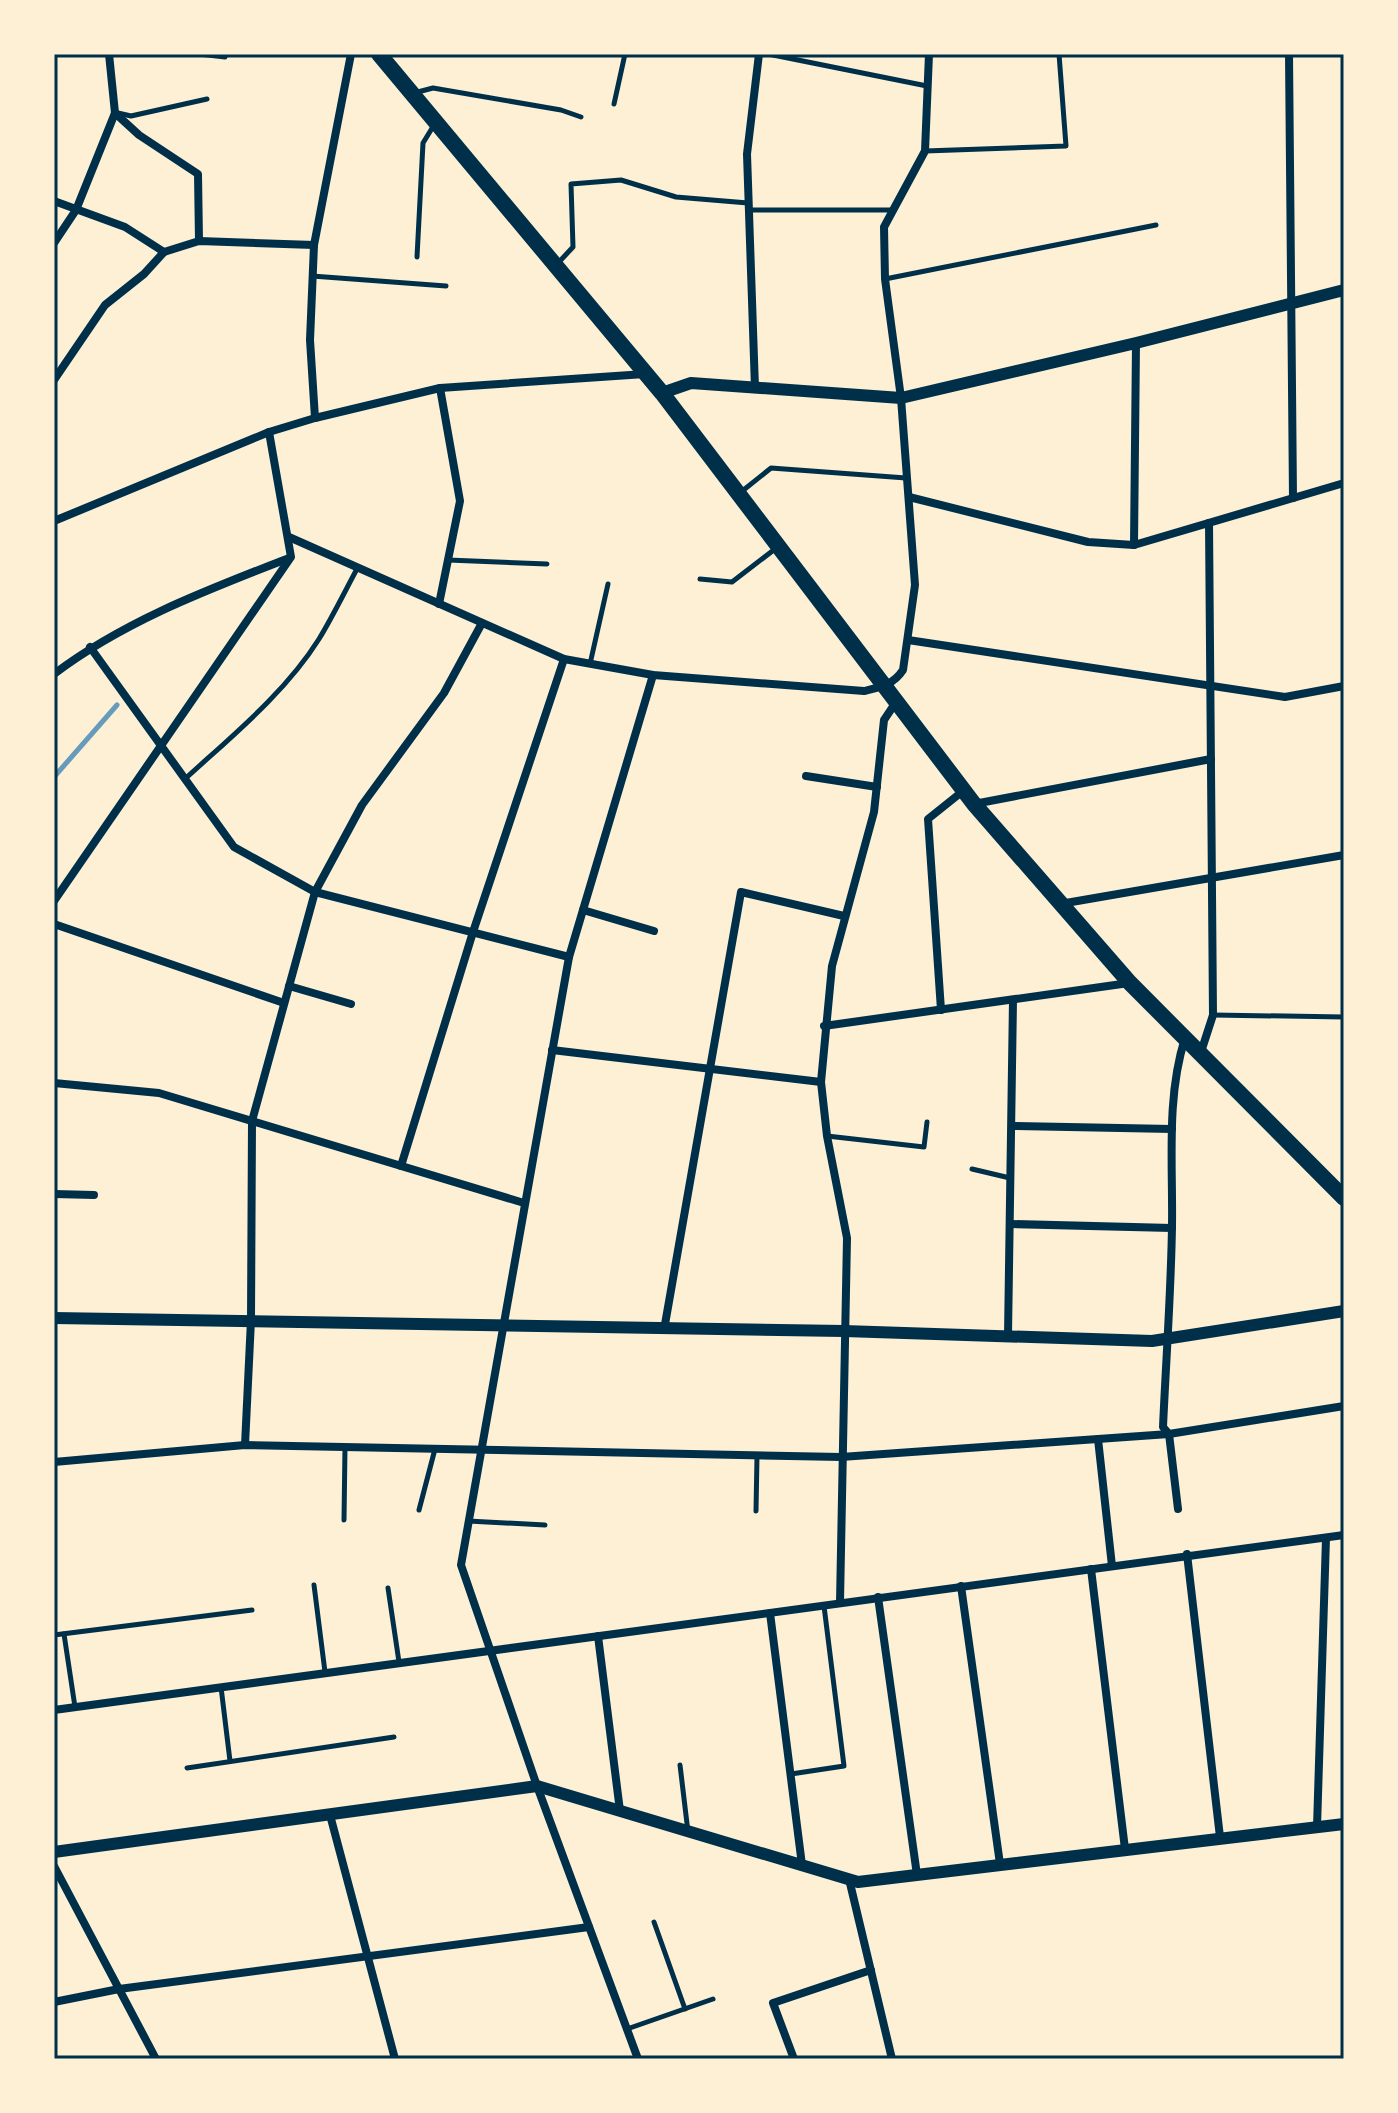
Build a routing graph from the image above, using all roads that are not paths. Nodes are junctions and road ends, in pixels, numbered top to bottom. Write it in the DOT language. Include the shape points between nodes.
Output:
graph roads {
  1 [pos="109,54"];
  2 [pos="199,54"];
  3 [pos="351,54"];
  4 [pos="379,54"];
  5 [pos="625,54"];
  6 [pos="759,54"];
  7 [pos="768,54"];
  8 [pos="929,54"];
  9 [pos="1059,54"];
  10 [pos="1289,54"];
  11 [pos="225,57"];
  12 [pos="928,86"];
  13 [pos="414,93"];
  14 [pos="207,99"];
  15 [pos="614,104"];
  16 [pos="115,113"];
  17 [pos="581,117"];
  18 [pos="437,121"];
  19 [pos="925,151"];
  20 [pos="54,201"];
  21 [pos="748,207"];
  22 [pos="76,210"];
  23 [pos="893,210"];
  24 [pos="1156,225"];
  25 [pos="199,241"];
  26 [pos="54,243"];
  27 [pos="314,245"];
  28 [pos="164,252"];
  29 [pos="417,257"];
  30 [pos="556,265"];
  31 [pos="312,276"];
  32 [pos="885,279"];
  33 [pos="446,286"];
  34 [pos="1344,290"];
  35 [pos="1291,305"];
  36 [pos="1136,343"];
  37 [pos="645,374"];
  38 [pos="54,380"];
  39 [pos="440,388"];
  40 [pos="755,388"];
  41 [pos="662,393"];
  42 [pos="901,398"];
  43 [pos="315,418"];
  44 [pos="269,432"];
  45 [pos="907,478"];
  46 [pos="1344,483"];
  47 [pos="738,494"];
  48 [pos="909,497"];
  49 [pos="1293,498"];
  50 [pos="54,521"];
  51 [pos="1209,523"];
  52 [pos="289,537"];
  53 [pos="1134,545"];
  54 [pos="778,546"];
  55 [pos="291,557"];
  56 [pos="447,560"];
  57 [pos="547,564"];
  58 [pos="358,567"];
  59 [pos="700,579"];
  60 [pos="608,584"];
  61 [pos="439,604"];
  62 [pos="482,623"];
  63 [pos="908,640"];
  64 [pos="90,647"];
  65 [pos="564,659"];
  66 [pos="590,664"];
  67 [pos="54,674"];
  68 [pos="653,675"];
  69 [pos="1210,685"];
  70 [pos="884,686"];
  71 [pos="1344,686"];
  72 [pos="896,702"];
  73 [pos="161,744"];
  74 [pos="1211,759"];
  75 [pos="806,776"];
  76 [pos="186,778"];
  77 [pos="877,787"];
  78 [pos="969,797"];
  79 [pos="1344,855"];
  80 [pos="1212,878"];
  81 [pos="315,892"];
  82 [pos="54,901"];
  83 [pos="1059,904"];
  84 [pos="583,910"];
  85 [pos="844,916"];
  86 [pos="54,924"];
  87 [pos="654,931"];
  88 [pos="473,932"];
  89 [pos="569,957"];
  90 [pos="1130,983"];
  91 [pos="289,986"];
  92 [pos="1013,1000"];
  93 [pos="284,1003"];
  94 [pos="351,1004"];
  95 [pos="941,1010"];
  96 [pos="1213,1015"];
  97 [pos="1344,1017"];
  98 [pos="824,1026"];
  99 [pos="1185,1037"];
  100 [pos="552,1050"];
  101 [pos="1201,1052"];
  102 [pos="710,1069"];
  103 [pos="821,1082"];
  104 [pos="54,1083"];
  105 [pos="252,1121"];
  106 [pos="927,1122"];
  107 [pos="1012,1126"];
  108 [pos="1172,1129"];
  109 [pos="827,1136"];
  110 [pos="401,1166"];
  111 [pos="972,1169"];
  112 [pos="1011,1178"];
  113 [pos="54,1194"];
  114 [pos="94,1195"];
  115 [pos="1344,1198"];
  116 [pos="524,1203"];
  117 [pos="1011,1224"];
  118 [pos="1172,1228"];
  119 [pos="1344,1311"];
  120 [pos="54,1318"];
  121 [pos="251,1320"];
  122 [pos="502,1327"];
  123 [pos="664,1330"];
  124 [pos="844,1331"];
  125 [pos="1008,1335"];
  126 [pos="1166,1339"];
  127 [pos="1344,1406"];
  128 [pos="1169,1434"];
  129 [pos="1098,1439"];
  130 [pos="245,1445"];
  131 [pos="345,1446"];
  132 [pos="435,1448"];
  133 [pos="481,1449"];
  134 [pos="757,1455"];
  135 [pos="841,1457"];
  136 [pos="54,1462"];
  137 [pos="1178,1509"];
  138 [pos="419,1510"];
  139 [pos="756,1511"];
  140 [pos="344,1520"];
  141 [pos="468,1521"];
  142 [pos="545,1525"];
  143 [pos="1344,1535"];
  144 [pos="1326,1538"];
  145 [pos="1187,1554"];
  146 [pos="1112,1566"];
  147 [pos="1091,1569"];
  148 [pos="314,1585"];
  149 [pos="961,1586"];
  150 [pos="388,1588"];
  151 [pos="878,1597"];
  152 [pos="840,1602"];
  153 [pos="824,1605"];
  154 [pos="252,1610"];
  155 [pos="770,1613"];
  156 [pos="64,1634"];
  157 [pos="54,1635"];
  158 [pos="598,1636"];
  159 [pos="490,1649"];
  160 [pos="399,1662"];
  161 [pos="325,1672"];
  162 [pos="221,1687"];
  163 [pos="75,1707"];
  164 [pos="54,1710"];
  165 [pos="394,1737"];
  166 [pos="230,1761"];
  167 [pos="680,1765"];
  168 [pos="187,1768"];
  169 [pos="789,1774"];
  170 [pos="537,1786"];
  171 [pos="620,1811"];
  172 [pos="330,1815"];
  173 [pos="1344,1824"];
  174 [pos="1317,1827"];
  175 [pos="688,1832"];
  176 [pos="1220,1837"];
  177 [pos="1125,1849"];
  178 [pos="54,1852"];
  179 [pos="1000,1864"];
  180 [pos="802,1865"];
  181 [pos="54,1866"];
  182 [pos="917,1875"];
  183 [pos="849,1879"];
  184 [pos="654,1922"];
  185 [pos="589,1927"];
  186 [pos="366,1956"];
  187 [pos="871,1970"];
  188 [pos="119,1989"];
  189 [pos="713,1999"];
  190 [pos="54,2002"];
  191 [pos="685,2009"];
  192 [pos="627,2029"];
  193 [pos="156,2059"];
  194 [pos="395,2059"];
  195 [pos="638,2059"];
  196 [pos="794,2059"];
  197 [pos="892,2059"];
  1 -- 16 [label="street"];
  2 -- 11 [label="lane"];
  3 -- 27 [label="street"];
  4 -- 13 [label="highway"];
  5 -- 15 [label="lane"];
  6 -- 21 [label="street" via="747,154"];
  7 -- 12 [label="lane"];
  8 -- 12 [label="street"];
  9 -- 19 [label="lane" via="1066,146"];
  10 -- 35 [label="street"];
  12 -- 19 [label="street"];
  13 -- 17 [label="lane" via="433,88"];
  13 -- 18 [label="highway"];
  14 -- 16 [label="lane" via="131,116"];
  16 -- 22 [label="street"];
  16 -- 25 [label="street" via="198,174"];
  18 -- 29 [label="lane" via="423,143"];
  18 -- 30 [label="highway"];
  19 -- 23 [label="street"];
  20 -- 22 [label="street"];
  21 -- 23 [label="lane"];
  21 -- 30 [label="lane" via="676,197 621,180 571,184 573,247"];
  21 -- 40 [label="street"];
  22 -- 26 [label="street"];
  22 -- 28 [label="street" via="125,227"];
  23 -- 32 [label="street" via="884,227"];
  24 -- 32 [label="lane"];
  25 -- 27 [label="street"];
  25 -- 28 [label="street"];
  27 -- 31 [label="street"];
  28 -- 38 [label="street" via="105,305"];
  30 -- 37 [label="highway"];
  31 -- 33 [label="lane"];
  31 -- 43 [label="street"];
  32 -- 42 [label="street"];
  34 -- 35 [label="street"];
  35 -- 36 [label="street"];
  35 -- 49 [label="street"];
  36 -- 42 [label="street"];
  36 -- 53 [label="street"];
  37 -- 39 [label="street"];
  37 -- 41 [label="highway"];
  39 -- 43 [label="street"];
  39 -- 56 [label="street" via="460,501"];
  40 -- 41 [label="street" via="691,383"];
  40 -- 42 [label="street"];
  41 -- 47 [label="highway"];
  42 -- 45 [label="street"];
  43 -- 44 [label="street"];
  44 -- 50 [label="street"];
  44 -- 52 [label="street"];
  45 -- 47 [label="lane" via="771,468"];
  45 -- 48 [label="street"];
  46 -- 49 [label="street"];
  47 -- 54 [label="highway"];
  48 -- 53 [label="street" via="1088,542"];
  48 -- 63 [label="street" via="915,585"];
  49 -- 51 [label="street"];
  51 -- 53 [label="street"];
  51 -- 69 [label="street"];
  52 -- 55 [label="street"];
  52 -- 58 [label="street"];
  54 -- 59 [label="lane" via="732,582"];
  54 -- 70 [label="highway"];
  55 -- 64 [label="street" via="194,595"];
  55 -- 73 [label="street"];
  56 -- 57 [label="lane"];
  56 -- 61 [label="street"];
  58 -- 61 [label="street"];
  58 -- 76 [label="lane" via="318,640 289,679"];
  60 -- 66 [label="lane"];
  61 -- 62 [label="street"];
  62 -- 65 [label="street"];
  62 -- 81 [label="street" via="444,693 362,805"];
  63 -- 69 [label="street"];
  63 -- 70 [label="street" via="903,670"];
  64 -- 67 [label="street"];
  64 -- 73 [label="street"];
  65 -- 66 [label="street"];
  65 -- 88 [label="street"];
  66 -- 68 [label="street"];
  68 -- 70 [label="street" via="864,691"];
  68 -- 84 [label="street"];
  69 -- 71 [label="street" via="1285,697"];
  69 -- 74 [label="street"];
  70 -- 72 [label="highway"];
  72 -- 77 [label="street" via="884,720"];
  72 -- 78 [label="highway"];
  73 -- 76 [label="street"];
  73 -- 82 [label="street"];
  74 -- 78 [label="street"];
  74 -- 80 [label="street"];
  75 -- 77 [label="street"];
  76 -- 81 [label="street" via="234,847"];
  77 -- 85 [label="street"];
  78 -- 83 [label="highway"];
  78 -- 95 [label="street" via="928,819"];
  79 -- 80 [label="street"];
  80 -- 83 [label="street"];
  80 -- 96 [label="street"];
  81 -- 88 [label="street"];
  81 -- 91 [label="street"];
  83 -- 90 [label="highway"];
  84 -- 87 [label="street"];
  84 -- 89 [label="street"];
  85 -- 98 [label="street"];
  85 -- 102 [label="street" via="741,892"];
  86 -- 93 [label="street"];
  88 -- 89 [label="street"];
  88 -- 110 [label="street"];
  89 -- 100 [label="street"];
  90 -- 92 [label="street"];
  90 -- 99 [label="highway"];
  91 -- 93 [label="street"];
  91 -- 94 [label="street"];
  92 -- 95 [label="street"];
  92 -- 107 [label="street"];
  93 -- 105 [label="street"];
  95 -- 98 [label="street"];
  96 -- 97 [label="lane"];
  96 -- 101 [label="street"];
  98 -- 103 [label="street"];
  99 -- 101 [label="highway"];
  99 -- 108 [label="street"];
  100 -- 102 [label="street"];
  100 -- 116 [label="street"];
  101 -- 115 [label="highway"];
  102 -- 103 [label="street"];
  102 -- 123 [label="street"];
  103 -- 109 [label="street"];
  104 -- 105 [label="street" via="159,1093"];
  105 -- 110 [label="street"];
  105 -- 121 [label="street"];
  106 -- 109 [label="lane" via="924,1147"];
  107 -- 108 [label="street"];
  107 -- 112 [label="street"];
  108 -- 118 [label="street"];
  109 -- 124 [label="street" via="847,1238"];
  110 -- 116 [label="street"];
  111 -- 112 [label="lane"];
  112 -- 117 [label="street"];
  113 -- 114 [label="street"];
  116 -- 122 [label="street"];
  117 -- 118 [label="street"];
  117 -- 125 [label="street"];
  118 -- 126 [label="street"];
  119 -- 126 [label="street"];
  120 -- 121 [label="street"];
  121 -- 122 [label="street"];
  121 -- 130 [label="street"];
  122 -- 123 [label="street"];
  122 -- 133 [label="street"];
  123 -- 124 [label="street"];
  124 -- 125 [label="street"];
  124 -- 135 [label="street"];
  125 -- 126 [label="street"];
  126 -- 128 [label="street" via="1163,1427"];
  127 -- 128 [label="street"];
  128 -- 129 [label="street"];
  128 -- 137 [label="street"];
  129 -- 135 [label="street"];
  129 -- 146 [label="street"];
  130 -- 131 [label="street"];
  130 -- 136 [label="street"];
  131 -- 132 [label="street"];
  131 -- 140 [label="lane"];
  132 -- 133 [label="street"];
  132 -- 138 [label="lane"];
  133 -- 134 [label="street"];
  133 -- 141 [label="street"];
  134 -- 135 [label="street"];
  134 -- 139 [label="lane"];
  135 -- 152 [label="street"];
  141 -- 142 [label="lane"];
  141 -- 159 [label="street" via="461,1565"];
  143 -- 144 [label="street"];
  144 -- 145 [label="street"];
  144 -- 174 [label="street"];
  145 -- 146 [label="street"];
  145 -- 176 [label="street"];
  146 -- 147 [label="street"];
  147 -- 149 [label="street"];
  147 -- 177 [label="street"];
  148 -- 161 [label="lane"];
  149 -- 151 [label="street"];
  149 -- 179 [label="street"];
  150 -- 160 [label="lane"];
  151 -- 152 [label="street"];
  151 -- 182 [label="street"];
  152 -- 153 [label="street"];
  153 -- 155 [label="street"];
  153 -- 169 [label="lane" via="844,1766"];
  154 -- 156 [label="lane"];
  155 -- 158 [label="street"];
  155 -- 169 [label="street"];
  156 -- 157 [label="lane"];
  156 -- 163 [label="lane"];
  158 -- 159 [label="street"];
  158 -- 171 [label="street"];
  159 -- 160 [label="street"];
  159 -- 170 [label="street"];
  160 -- 161 [label="street"];
  161 -- 162 [label="street"];
  162 -- 163 [label="street"];
  162 -- 166 [label="lane"];
  163 -- 164 [label="street"];
  165 -- 166 [label="lane"];
  166 -- 168 [label="lane"];
  167 -- 175 [label="lane"];
  169 -- 180 [label="street"];
  170 -- 171 [label="street"];
  170 -- 172 [label="street"];
  170 -- 185 [label="street"];
  171 -- 175 [label="street"];
  172 -- 178 [label="street"];
  172 -- 186 [label="street"];
  173 -- 174 [label="street"];
  174 -- 176 [label="street"];
  175 -- 180 [label="street"];
  176 -- 177 [label="street"];
  177 -- 179 [label="street"];
  179 -- 182 [label="street"];
  180 -- 183 [label="street"];
  181 -- 188 [label="street"];
  182 -- 183 [label="street"];
  183 -- 187 [label="street"];
  184 -- 191 [label="lane"];
  185 -- 186 [label="street"];
  185 -- 192 [label="street"];
  186 -- 188 [label="street"];
  186 -- 194 [label="street"];
  187 -- 196 [label="street" via="773,2003"];
  187 -- 197 [label="street"];
  188 -- 190 [label="street"];
  188 -- 193 [label="street"];
  189 -- 191 [label="lane"];
  191 -- 192 [label="lane"];
  192 -- 195 [label="street"];
}
